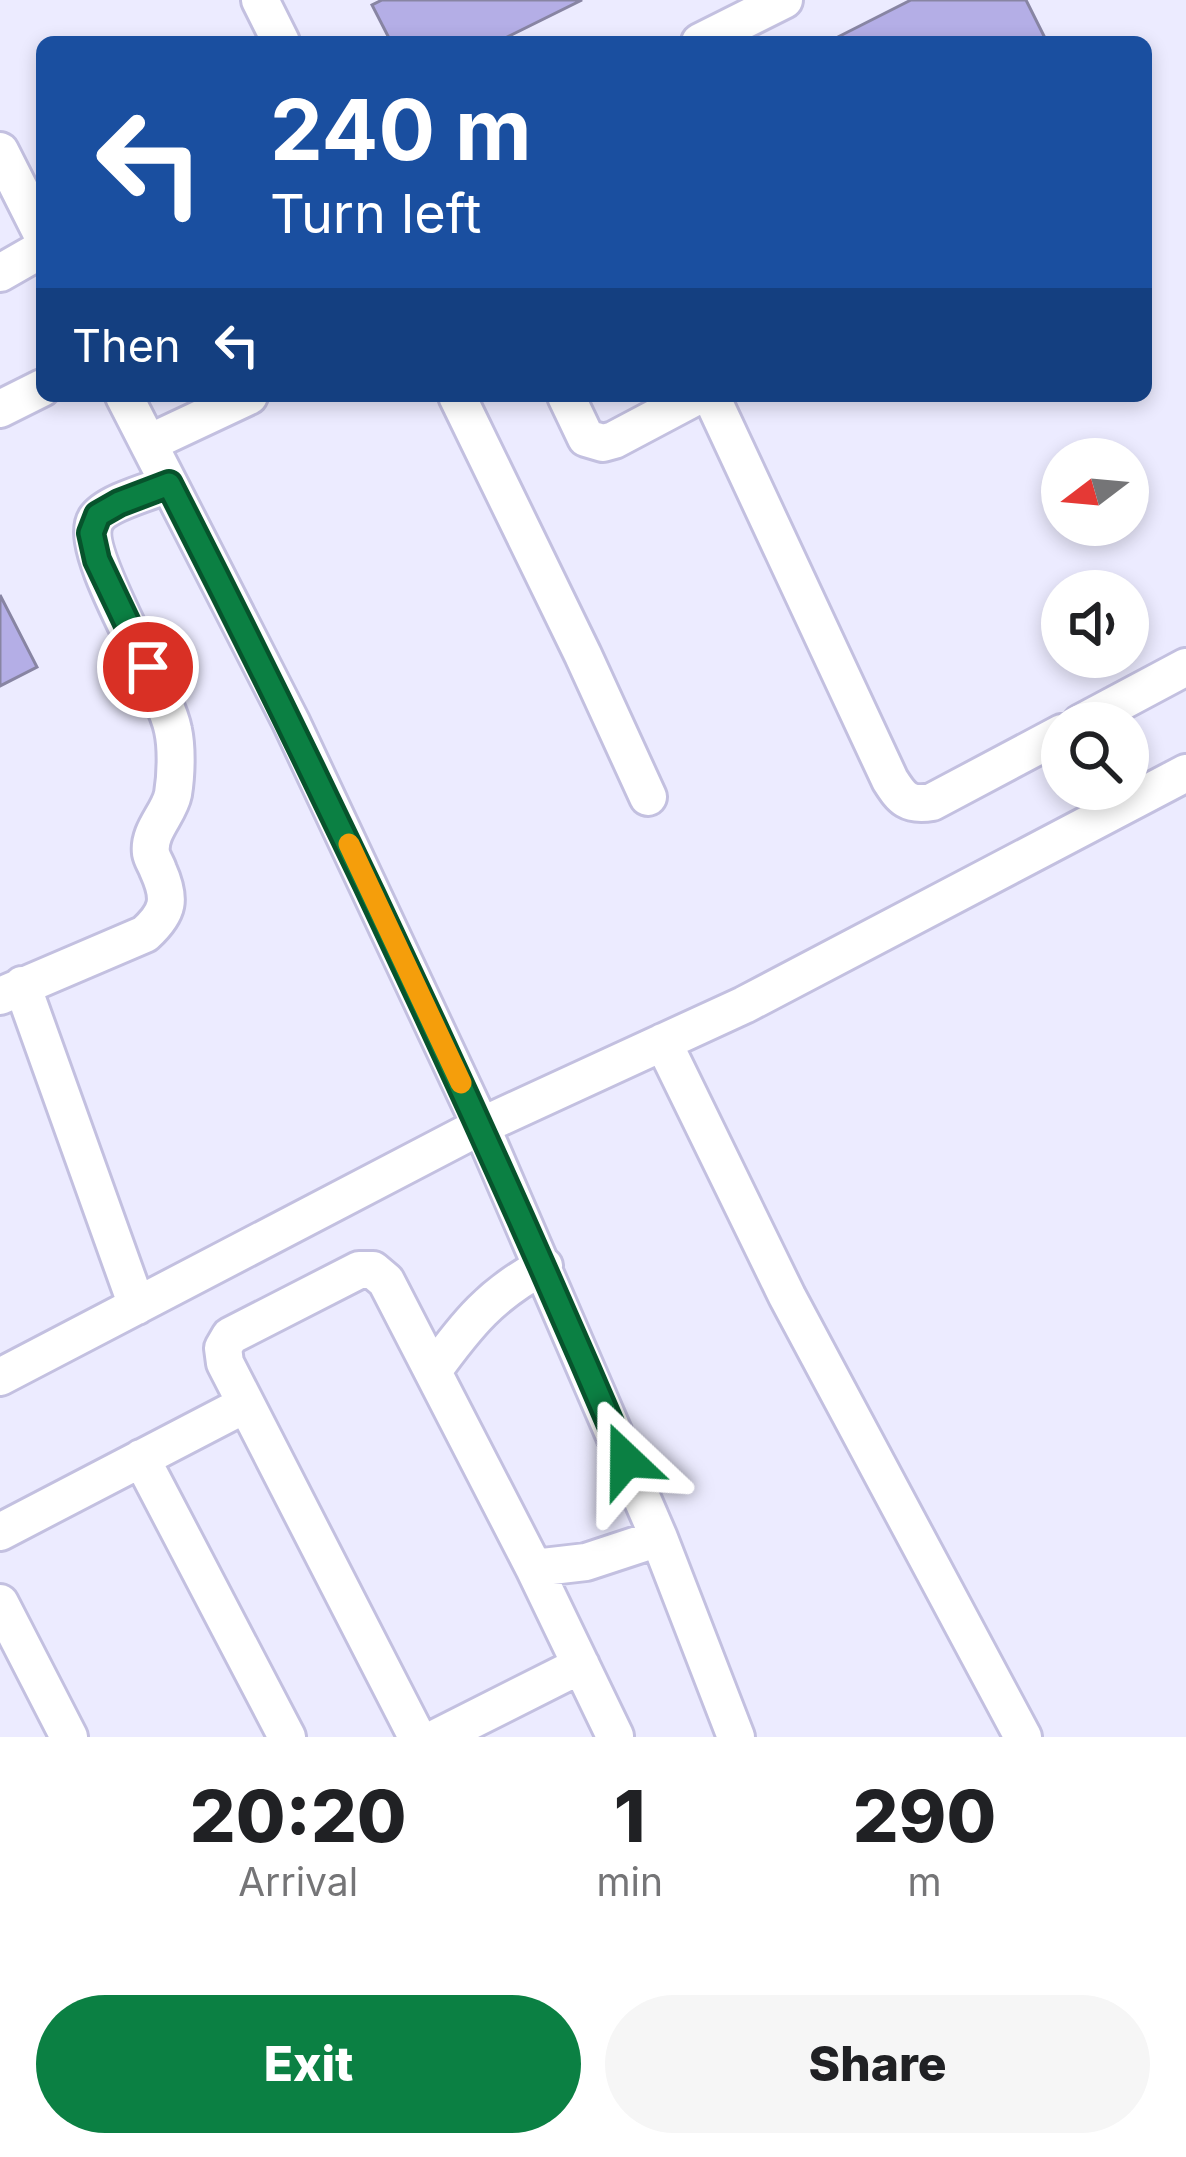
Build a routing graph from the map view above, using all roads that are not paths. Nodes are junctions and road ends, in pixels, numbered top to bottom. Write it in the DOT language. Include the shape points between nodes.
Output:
graph roads {
  1 [pos="260,0"];
  2 [pos="784,0"];
  3 [pos="752,20"];
  4 [pos="278,36"];
  5 [pos="714,36"];
  6 [pos="0,151"];
  7 [pos="36,222"];
  8 [pos="36,252"];
  9 [pos="0,273"];
  10 [pos="36,391"];
  11 [pos="127,402"];
  12 [pos="236,402"];
  13 [pos="460,402"];
  14 [pos="569,402"];
  15 [pos="686,402"];
  16 [pos="714,402"];
  17 [pos="0,409"];
  18 [pos="149,443"];
  19 [pos="169,484"];
  20 [pos="1186,667"];
  21 [pos="1120,702"];
  22 [pos="1041,744"];
  23 [pos="1186,773"];
  24 [pos="648,797"];
  25 [pos="11,991"];
  26 [pos="663,1042"];
  27 [pos="482,1126"];
  28 [pos="544,1266"];
  29 [pos="137,1306"];
  30 [pos="433,1371"];
  31 [pos="0,1377"];
  32 [pos="246,1404"];
  33 [pos="141,1458"];
  34 [pos="0,1532"];
  35 [pos="658,1538"];
  36 [pos="534,1568"];
  37 [pos="0,1603"];
  38 [pos="581,1665"];
  39 [pos="731,1735"];
  40 [pos="615,1736"];
  41 [pos="69,1737"];
  42 [pos="287,1737"];
  43 [pos="417,1737"];
  44 [pos="439,1737"];
  45 [pos="1023,1737"];
  1 -- 4 [label="lane"];
  2 -- 3 [label="lane"];
  3 -- 5 [label="lane"];
  6 -- 7 [label="lane"];
  8 -- 9 [label="lane"];
  10 -- 17 [label="lane"];
  11 -- 18 [label="lane"];
  12 -- 18 [label="lane"];
  13 -- 24 [label="lane"];
  14 -- 15 [label="lane" via="586,438 602,443"];
  16 -- 22 [label="lane" via="900,796 932,802"];
  18 -- 19 [label="lane"];
  19 -- 25 [label="lane" via="98,515 91,533 173,731 173,798 151,852 168,892 161,919 146,934"];
  19 -- 27 [label="lane"];
  20 -- 21 [label="lane"];
  23 -- 26 [label="lane"];
  25 -- 29 [label="lane"];
  26 -- 27 [label="lane"];
  26 -- 45 [label="lane" via="787,1296"];
  27 -- 28 [label="lane"];
  27 -- 29 [label="lane"];
  28 -- 30 [label="lane" via="468,1323"];
  28 -- 35 [label="lane"];
  29 -- 31 [label="lane"];
  30 -- 32 [label="lane" via="386,1280 359,1270 230,1336 225,1363"];
  30 -- 36 [label="lane"];
  32 -- 33 [label="lane"];
  32 -- 43 [label="lane"];
  33 -- 34 [label="lane"];
  33 -- 42 [label="lane"];
  35 -- 36 [label="lane" via="586,1562"];
  35 -- 39 [label="lane"];
  36 -- 38 [label="lane"];
  37 -- 41 [label="lane"];
  38 -- 40 [label="lane"];
  38 -- 44 [label="lane"];
}
